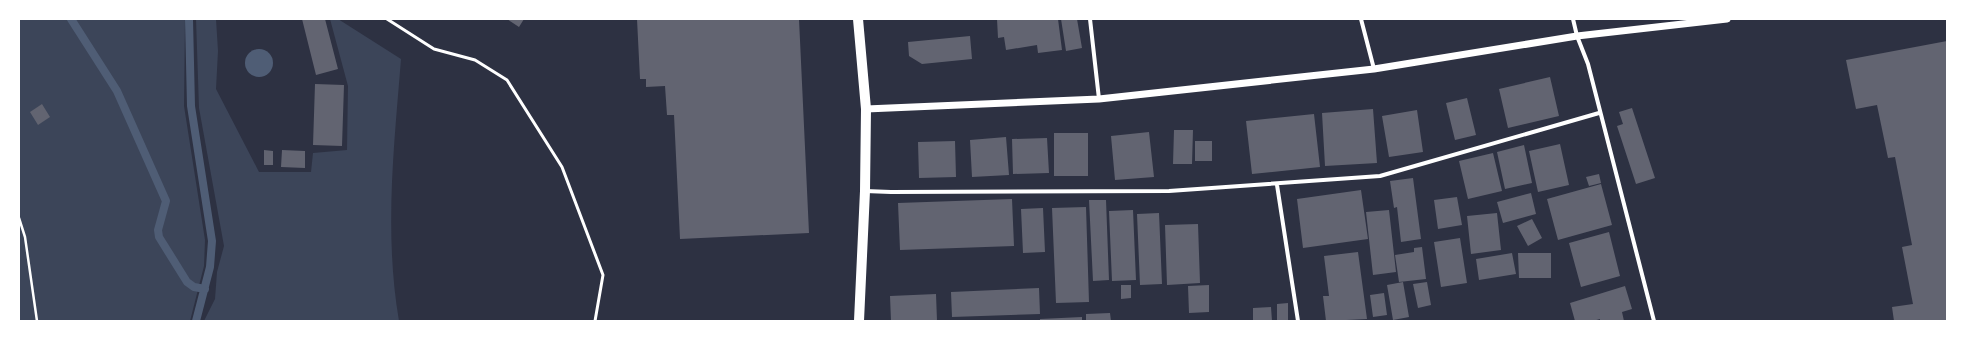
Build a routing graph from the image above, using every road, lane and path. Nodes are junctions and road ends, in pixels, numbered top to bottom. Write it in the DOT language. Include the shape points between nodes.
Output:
graph roads {
  1 [pos="387,19"];
  2 [pos="858,19"];
  3 [pos="1090,19"];
  4 [pos="1361,19"];
  5 [pos="1573,19"];
  6 [pos="1727,19"];
  7 [pos="1577,36"];
  8 [pos="1374,69"];
  9 [pos="1100,99"];
  10 [pos="866,109"];
  11 [pos="1599,113"];
  12 [pos="1277,184"];
  13 [pos="865,191"];
  14 [pos="19,218"];
  15 [pos="38,321"];
  16 [pos="596,321"];
  17 [pos="859,321"];
  18 [pos="1298,321"];
  19 [pos="1654,321"];
  1 -- 16 [label="lane" via="434,49 475,60 507,80 562,167 603,274"];
  2 -- 10 [label="main road"];
  3 -- 9 [label="street"];
  4 -- 8 [label="street"];
  5 -- 7 [label="street"];
  6 -- 7 [label="street"];
  7 -- 8 [label="street"];
  7 -- 11 [label="street" via="1588,64"];
  8 -- 9 [label="street"];
  9 -- 10 [label="street"];
  10 -- 13 [label="main road"];
  11 -- 12 [label="street" via="1380,176"];
  11 -- 19 [label="street"];
  12 -- 13 [label="street" via="1169,191"];
  12 -- 18 [label="street"];
  13 -- 17 [label="main road"];
  14 -- 15 [label="path" via="25,237"];
}
